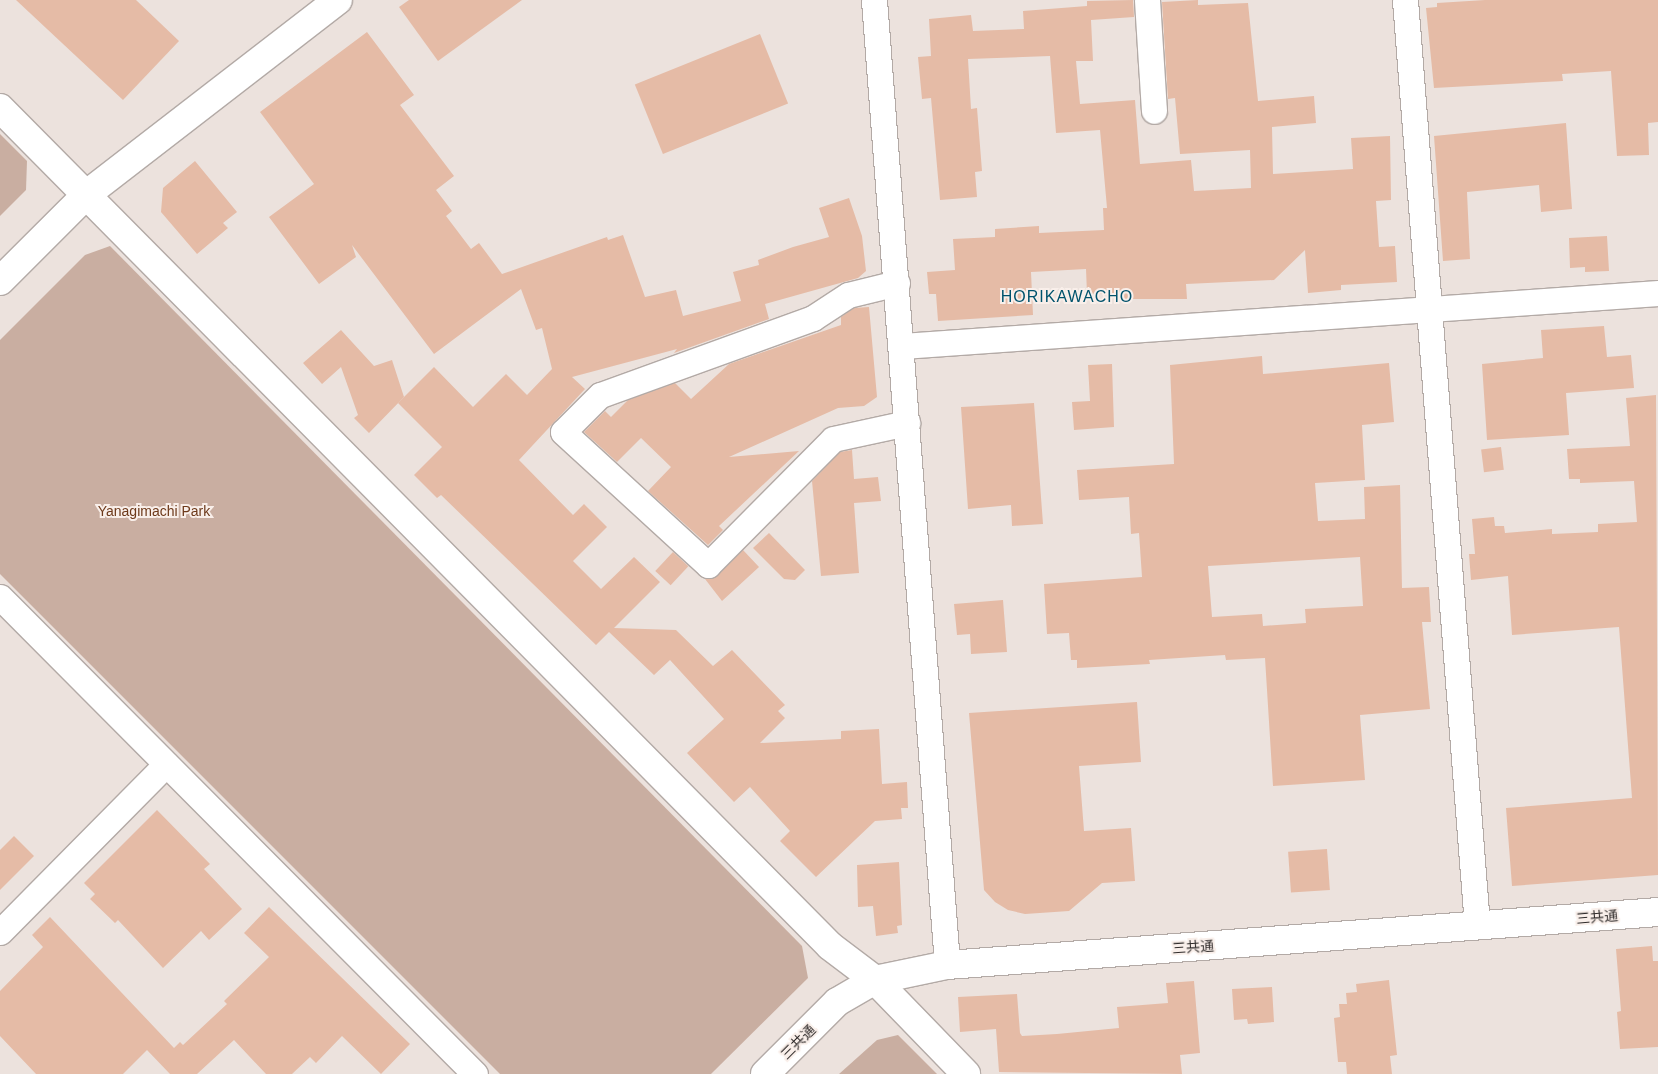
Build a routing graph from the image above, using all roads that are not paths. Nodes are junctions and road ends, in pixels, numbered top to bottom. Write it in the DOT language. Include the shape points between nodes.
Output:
graph roads {
  1 [pos="338,0"];
  2 [pos="874,0"];
  3 [pos="1147,0"];
  4 [pos="1405,0"];
  5 [pos="0,108"];
  6 [pos="1154,111"];
  7 [pos="87,194"];
  8 [pos="0,281"];
  9 [pos="898,283"];
  10 [pos="1658,293"];
  11 [pos="1429,311"];
  12 [pos="902,346"];
  13 [pos="907,423"];
  14 [pos="0,597"];
  15 [pos="166,764"];
  16 [pos="1658,912"];
  17 [pos="1477,926"];
  18 [pos="0,932"];
  19 [pos="947,965"];
  20 [pos="875,980"];
  21 [pos="463,1070"];
  22 [pos="765,1074"];
  23 [pos="966,1074"];
  1 -- 7 [label="street"];
  2 -- 9 [label="street"];
  3 -- 6 [label="street"];
  4 -- 11 [label="street"];
  5 -- 7 [label="street"];
  7 -- 8 [label="street"];
  7 -- 20 [label="street" via="830,946"];
  9 -- 12 [label="street"];
  9 -- 13 [label="street" via="848,295 813,318 600,395 564,432 708,565 834,439"];
  10 -- 11 [label="street"];
  11 -- 12 [label="street"];
  11 -- 17 [label="street"];
  12 -- 13 [label="street"];
  13 -- 19 [label="street"];
  14 -- 15 [label="street"];
  15 -- 18 [label="street"];
  15 -- 21 [label="street"];
  16 -- 17 [label="street, 三共通"];
  17 -- 19 [label="street, 三共通"];
  19 -- 20 [label="street, 三共通"];
  20 -- 22 [label="street, 三共通" via="837,1002"];
  20 -- 23 [label="street"];
}
